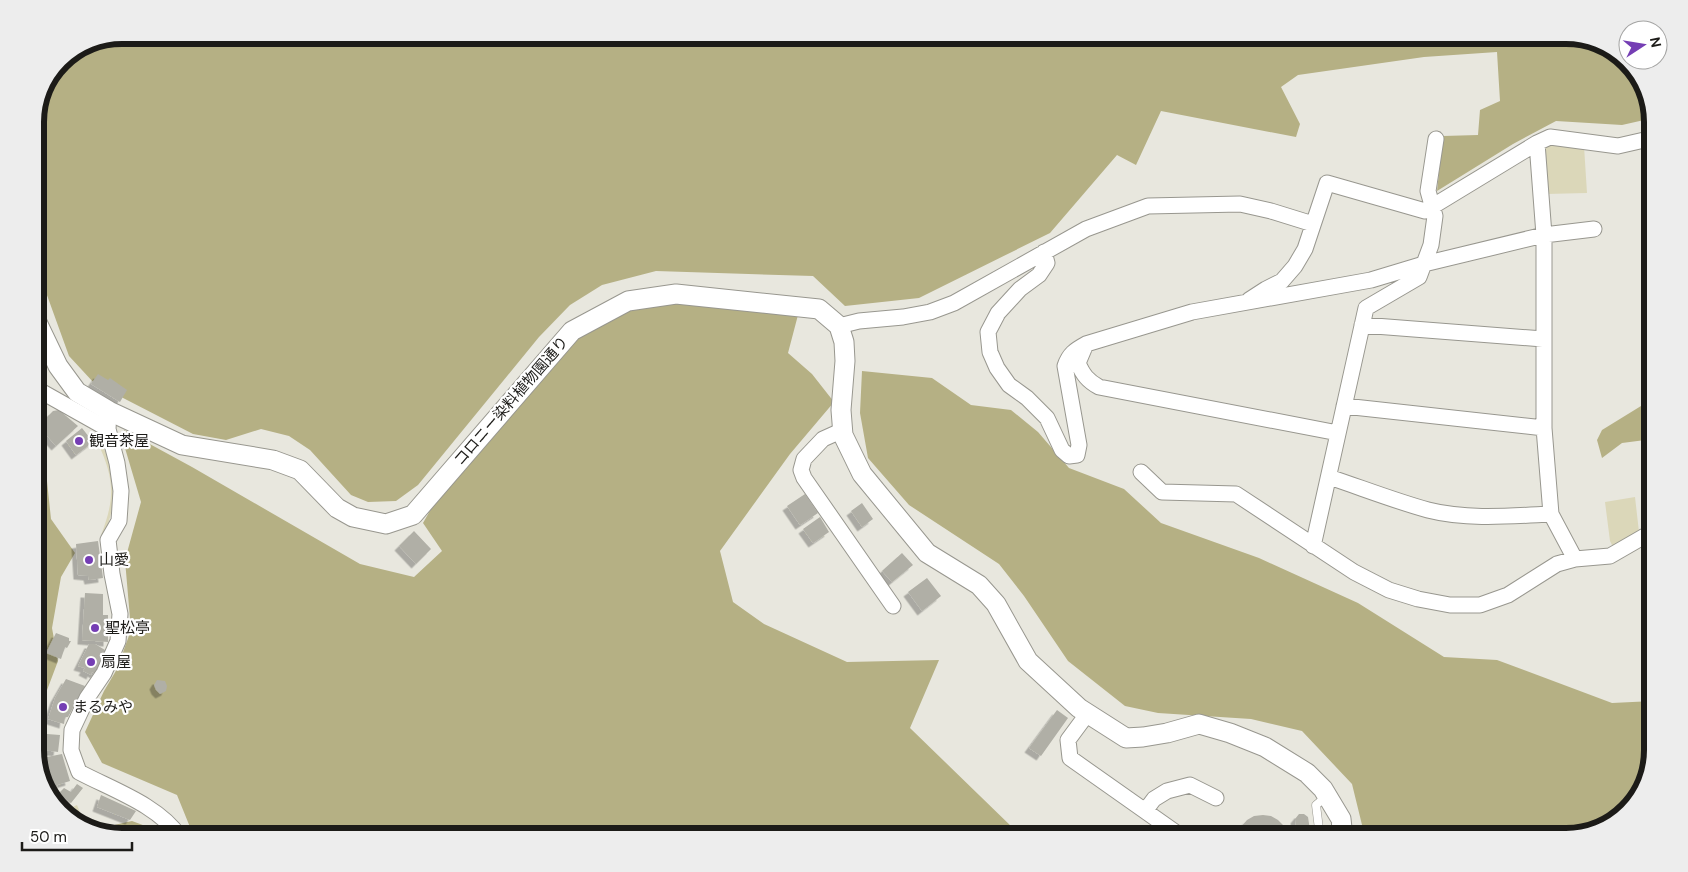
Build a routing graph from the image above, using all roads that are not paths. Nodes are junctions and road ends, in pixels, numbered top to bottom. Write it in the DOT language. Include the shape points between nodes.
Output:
graph roads {
  1 [pos="1436,140"];
  2 [pos="1644,140"];
  3 [pos="1537,143"];
  4 [pos="1433,205"];
  5 [pos="1313,224"];
  6 [pos="1594,229"];
  7 [pos="1544,235"];
  8 [pos="1044,252"];
  9 [pos="1424,264"];
  10 [pos="1244,304"];
  11 [pos="1362,325"];
  12 [pos="839,326"];
  13 [pos="44,337"];
  14 [pos="1543,340"];
  15 [pos="1086,344"];
  16 [pos="44,392"];
  17 [pos="1344,406"];
  18 [pos="108,420"];
  19 [pos="1544,428"];
  20 [pos="843,430"];
  21 [pos="1338,433"];
  22 [pos="1142,472"];
  23 [pos="1329,477"];
  24 [pos="1551,514"];
  25 [pos="1644,537"];
  26 [pos="1313,546"];
  27 [pos="1575,559"];
  28 [pos="893,606"];
  29 [pos="1088,713"];
  30 [pos="1328,796"];
  31 [pos="1216,798"];
  32 [pos="1145,811"];
  33 [pos="173,828"];
  34 [pos="1169,828"];
  35 [pos="1319,828"];
  36 [pos="1342,828"];
  1 -- 4 [label="street" via="1428,191"];
  2 -- 3 [label="street" via="1618,146 1550,137"];
  3 -- 4 [label="street"];
  3 -- 7 [label="street"];
  4 -- 5 [label="street" via="1425,211 1327,183"];
  4 -- 9 [label="street" via="1435,216 1431,245"];
  5 -- 8 [label="street" via="1240,204 1148,206 1086,229"];
  5 -- 10 [label="street" via="1296,266 1282,281"];
  6 -- 7 [label="street"];
  7 -- 9 [label="street"];
  7 -- 14 [label="street"];
  8 -- 12 [label="street" via="992,283 930,312"];
  8 -- 15 [label="street" via="1048,263 1045,268 998,312 988,332 990,352 1009,385 1047,418 1062,450 1069,456 1078,455 1079,444 1065,366 1068,357"];
  9 -- 10 [label="street" via="1371,280"];
  9 -- 11 [label="street" via="1419,277 1366,308"];
  10 -- 15 [label="street" via="1192,312"];
  11 -- 14 [label="street"];
  11 -- 17 [label="street"];
  12 -- 18 [label="street, コロニー染料植物園通り" via="819,309 791,305 676,294 628,301 572,331 413,515 386,524 353,517 337,508 300,470 273,460 182,444"];
  12 -- 20 [label="street" via="845,361 841,410"];
  13 -- 18 [label="street, コロニー染料植物園通り" via="58,366 77,392"];
  14 -- 19 [label="street"];
  15 -- 21 [label="street" via="1078,362 1089,381 1099,387"];
  16 -- 18 [label="street"];
  17 -- 19 [label="street"];
  17 -- 21 [label="street"];
  18 -- 33 [label="street" via="121,491 119,522 108,540 120,614 118,641 72,730 72,750 79,772 150,808"];
  19 -- 24 [label="street"];
  20 -- 28 [label="street" via="823,438 804,459 804,478"];
  20 -- 29 [label="street" via="862,474 927,553 979,585 996,604 1028,660"];
  21 -- 23 [label="street"];
  22 -- 26 [label="street" via="1162,492 1236,494"];
  23 -- 24 [label="street" via="1428,510 1459,515"];
  23 -- 26 [label="street"];
  24 -- 27 [label="street"];
  25 -- 27 [label="street" via="1610,556"];
  26 -- 27 [label="street" via="1389,590 1450,605 1480,605 1508,595 1557,564"];
  29 -- 30 [label="street" via="1126,738 1167,734 1199,724 1230,733 1265,748 1307,773"];
  29 -- 32 [label="street" via="1068,740 1070,758"];
  30 -- 35 [label="lane" via="1316,805"];
  30 -- 36 [label="street" via="1341,819"];
  31 -- 32 [label="street" via="1190,785 1167,791 1154,799"];
  32 -- 34 [label="street"];
}
